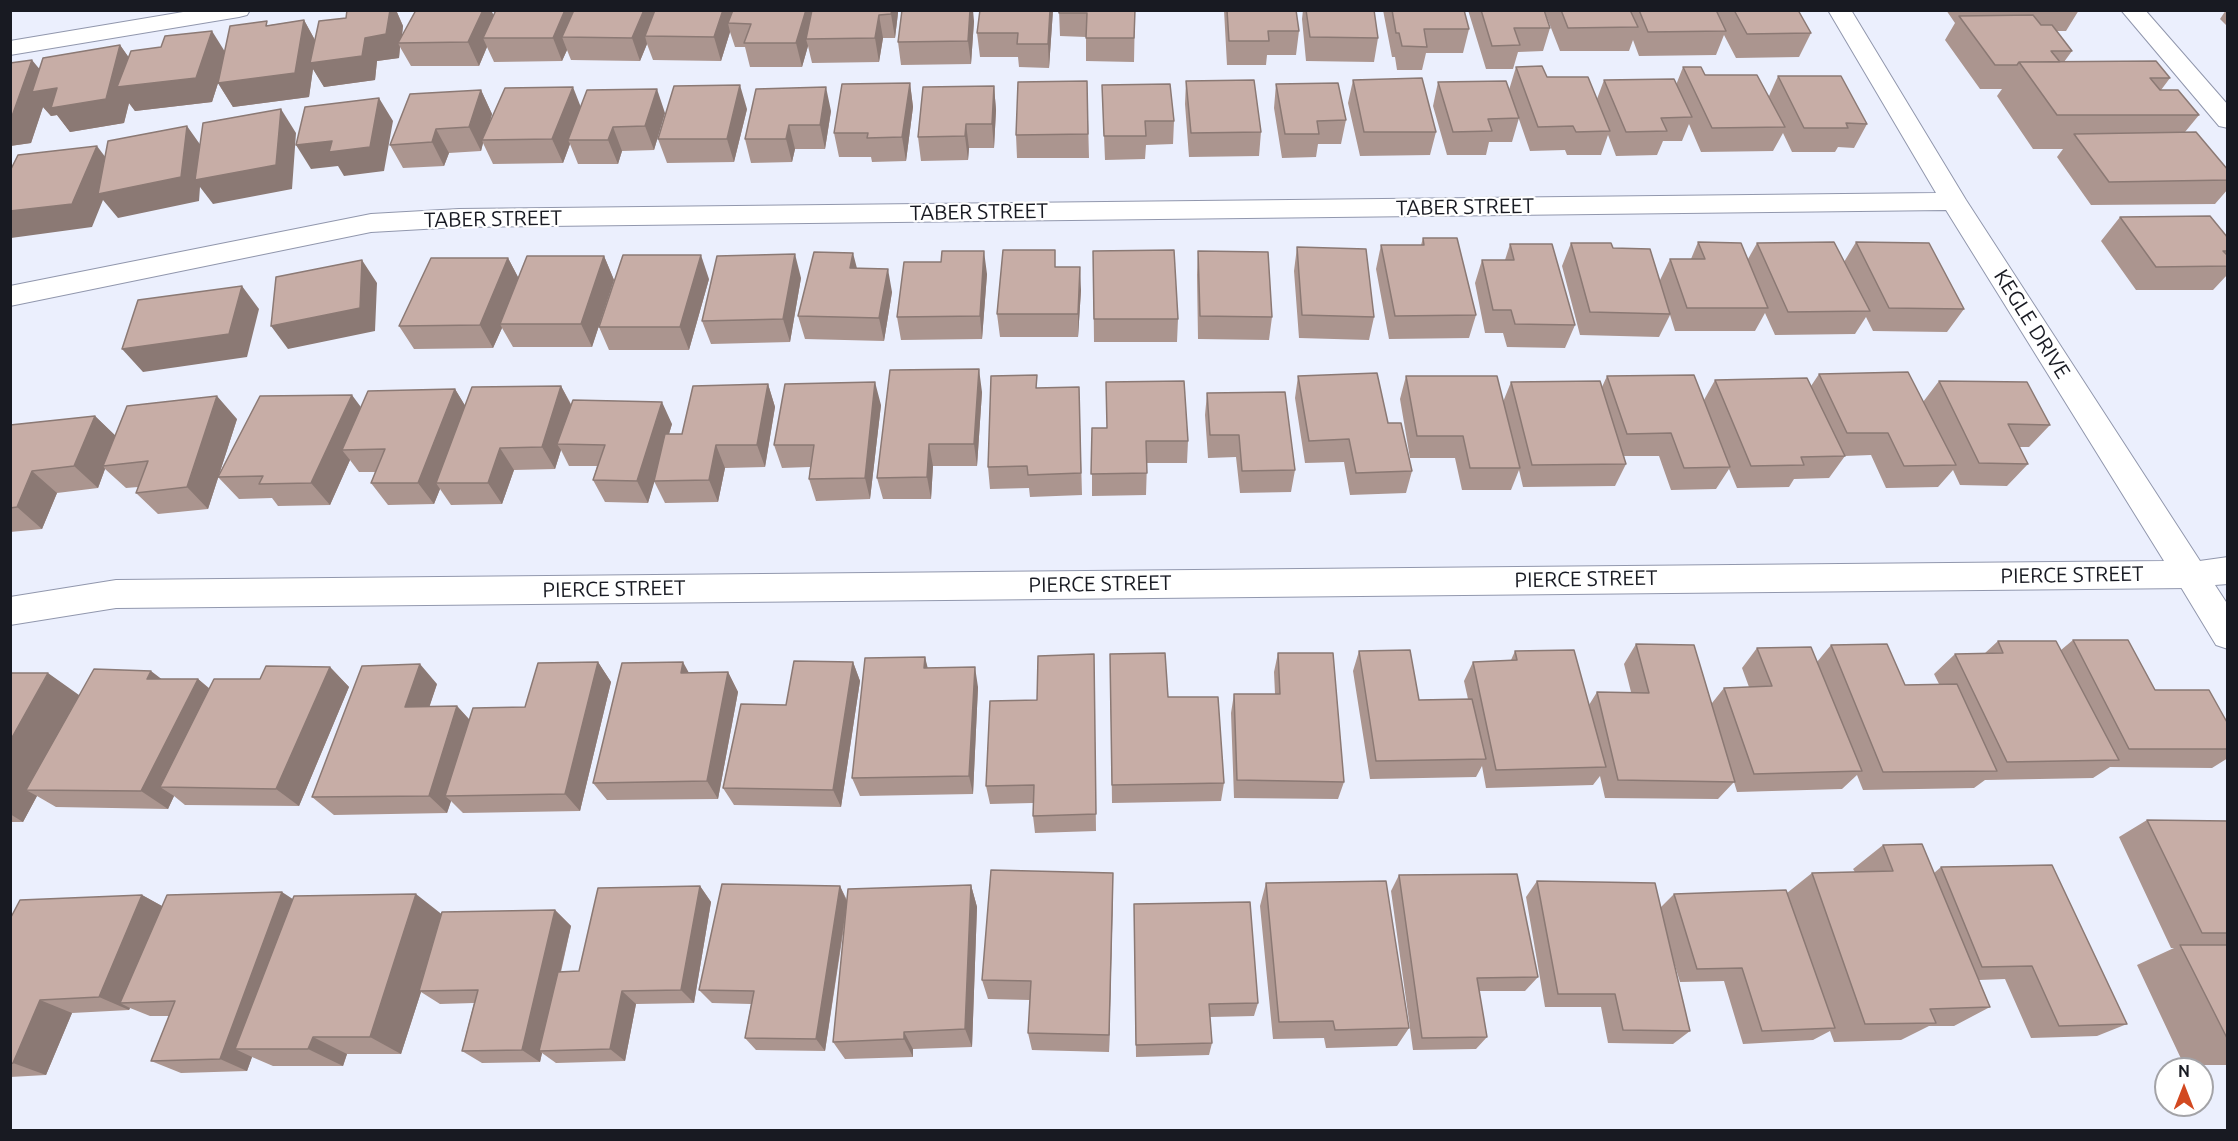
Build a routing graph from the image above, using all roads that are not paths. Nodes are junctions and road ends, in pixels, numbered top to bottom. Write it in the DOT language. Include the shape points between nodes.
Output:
graph roads {
  1 [pos="239,10"];
  2 [pos="1839,10"];
  3 [pos="2132,10"];
  4 [pos="10,48"];
  5 [pos="2228,121"];
  6 [pos="1954,201"];
  7 [pos="10,296"];
  8 [pos="2228,570"];
  9 [pos="2190,574"];
  10 [pos="10,612"];
  11 [pos="2228,635"];
  1 -- 4 [label="street"];
  2 -- 6 [label="street, KEGLE DRIVE"];
  3 -- 5 [label="street"];
  6 -- 7 [label="street, TABER STREET" via="459,218 382,222"];
  6 -- 9 [label="street, KEGLE DRIVE"];
  8 -- 9 [label="street, PIERCE STREET"];
  9 -- 10 [label="street, PIERCE STREET" via="116,594"];
  9 -- 11 [label="street, KEGLE DRIVE"];
}
